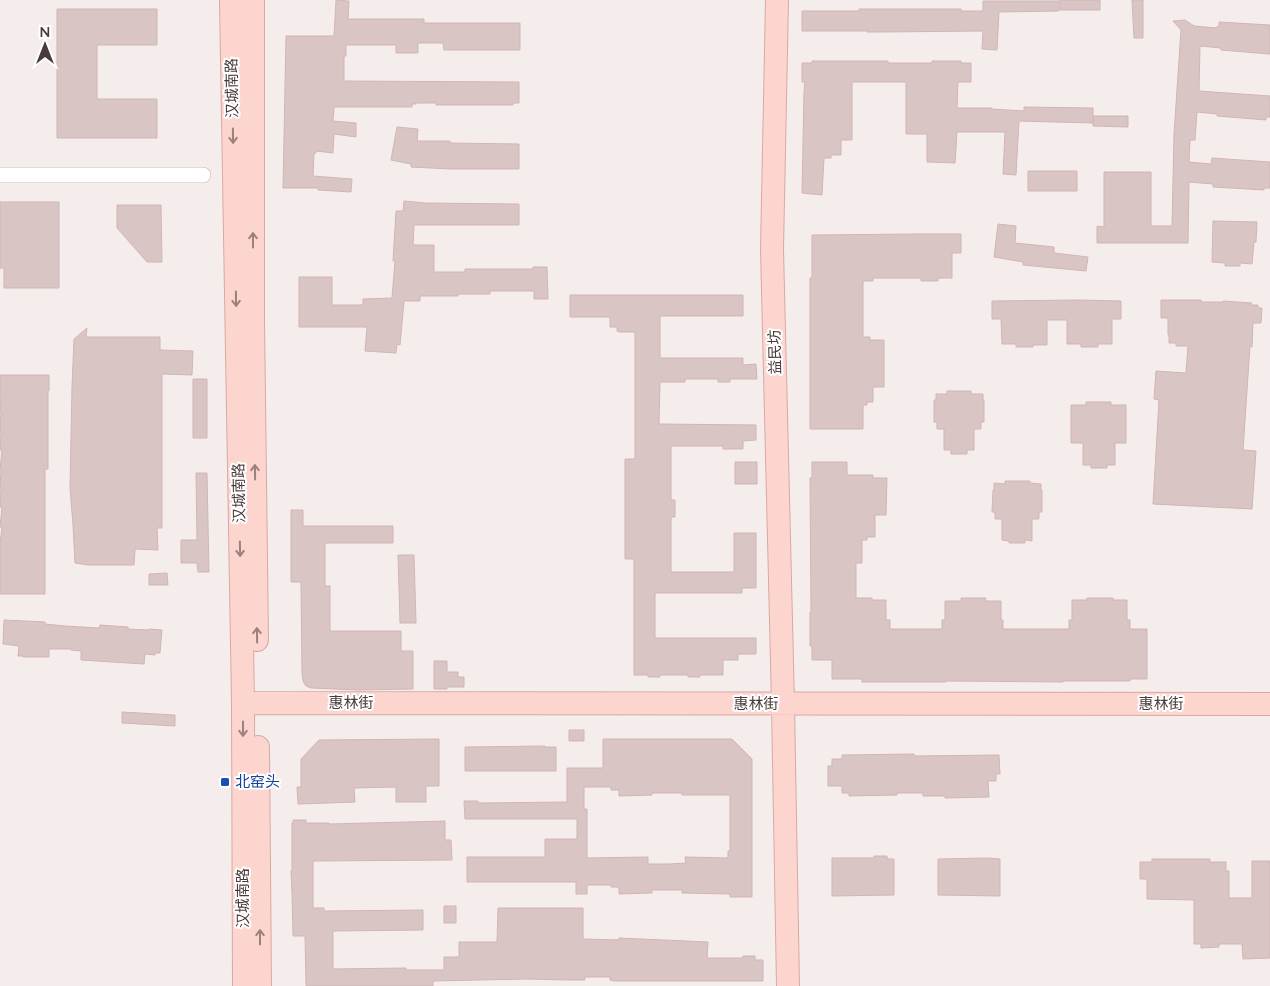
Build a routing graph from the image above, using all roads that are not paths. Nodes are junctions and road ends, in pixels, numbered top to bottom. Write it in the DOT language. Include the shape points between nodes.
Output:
graph roads {
  1 [pos="231,0"];
  2 [pos="253,0"];
  3 [pos="777,0"];
  4 [pos="0,175"];
  5 [pos="203,176"];
  6 [pos="250,703"];
  7 [pos="784,704"];
  8 [pos="1270,704"];
  9 [pos="244,986"];
  10 [pos="260,986"];
  11 [pos="788,986"];
  1 -- 6 [label="street, 汉城南路, one-way"];
  6 -- 2 [label="street, 汉城南路, one-way"];
  3 -- 7 [label="street, 益民坊" via="772,249"];
  4 -- 5 [label="street"];
  6 -- 7 [label="street, 惠林街"];
  6 -- 9 [label="street, 汉城南路, one-way"];
  10 -- 6 [label="street, 汉城南路, one-way"];
  7 -- 8 [label="street, 惠林街"];
  7 -- 11 [label="street, 益民坊"];
}
